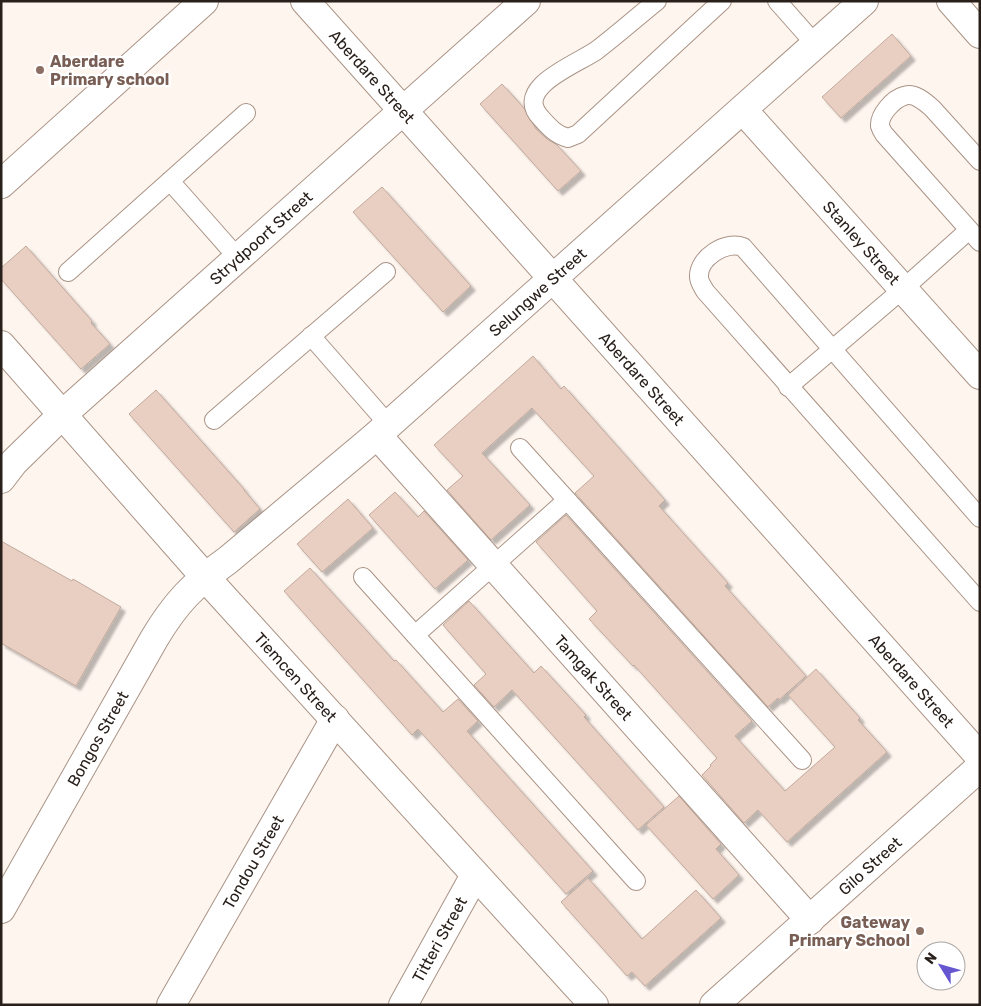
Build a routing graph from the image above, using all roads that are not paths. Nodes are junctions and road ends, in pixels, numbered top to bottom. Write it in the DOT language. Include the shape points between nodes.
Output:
graph roads {
  1 [pos="204,1"];
  2 [pos="305,1"];
  3 [pos="526,1"];
  4 [pos="657,1"];
  5 [pos="722,1"];
  6 [pos="777,1"];
  7 [pos="864,1"];
  8 [pos="951,1"];
  9 [pos="980,34"];
  10 [pos="816,44"];
  11 [pos="743,110"];
  12 [pos="403,112"];
  13 [pos="246,113"];
  14 [pos="980,161"];
  15 [pos="170,181"];
  16 [pos="1,184"];
  17 [pos="975,236"];
  18 [pos="238,258"];
  19 [pos="68,272"];
  20 [pos="386,272"];
  21 [pos="553,279"];
  22 [pos="903,290"];
  23 [pos="311,336"];
  24 [pos="1,345"];
  25 [pos="832,349"];
  26 [pos="980,375"];
  27 [pos="788,387"];
  28 [pos="63,414"];
  29 [pos="214,420"];
  30 [pos="382,430"];
  31 [pos="520,448"];
  32 [pos="1,479"];
  33 [pos="567,500"];
  34 [pos="980,518"];
  35 [pos="493,566"];
  36 [pos="205,576"];
  37 [pos="363,577"];
  38 [pos="980,602"];
  39 [pos="415,635"];
  40 [pos="335,719"];
  41 [pos="980,757"];
  42 [pos="802,760"];
  43 [pos="980,767"];
  44 [pos="475,875"];
  45 [pos="636,881"];
  46 [pos="1,909"];
  47 [pos="810,920"];
  48 [pos="171,1005"];
  49 [pos="403,1005"];
  50 [pos="594,1005"];
  51 [pos="714,1005"];
  1 -- 16 [label="street"];
  2 -- 12 [label="street, Aberdare Street"];
  3 -- 12 [label="street, Strydpoort Street"];
  4 -- 5 [label="lane" via="596,51 544,83 533,105 536,113 560,136 568,138 578,134"];
  6 -- 10 [label="lane"];
  7 -- 10 [label="street, Selungwe Street"];
  8 -- 9 [label="street"];
  10 -- 11 [label="street, Selungwe Street"];
  11 -- 21 [label="street, Selungwe Street"];
  11 -- 22 [label="street, Stanley Street"];
  12 -- 18 [label="street, Strydpoort Street"];
  12 -- 21 [label="street, Aberdare Street"];
  13 -- 15 [label="lane"];
  14 -- 17 [label="lane" via="932,108 914,96 904,95 883,114 880,126 884,134"];
  15 -- 18 [label="lane"];
  15 -- 19 [label="lane"];
  17 -- 22 [label="lane"];
  18 -- 28 [label="street, Strydpoort Street"];
  20 -- 23 [label="lane"];
  21 -- 30 [label="street, Selungwe Street"];
  21 -- 41 [label="street, Aberdare Street"];
  22 -- 25 [label="lane"];
  22 -- 26 [label="street, Stanley Street"];
  23 -- 29 [label="lane"];
  23 -- 30 [label="lane"];
  24 -- 28 [label="street, Tiemcen Street"];
  25 -- 27 [label="lane"];
  25 -- 27 [label="lane" via="743,247 727,246 707,259 699,279 706,291"];
  25 -- 34 [label="lane"];
  27 -- 38 [label="lane"];
  28 -- 32 [label="street, Strydpoort Street"];
  28 -- 36 [label="street, Tiemcen Street"];
  30 -- 35 [label="street, Tamgak Street"];
  30 -- 36 [label="street, Selungwe Street"];
  31 -- 33 [label="lane"];
  33 -- 35 [label="lane"];
  33 -- 42 [label="lane"];
  35 -- 39 [label="lane"];
  35 -- 47 [label="street, Tamgak Street"];
  36 -- 40 [label="street, Tiemcen Street"];
  36 -- 46 [label="street, Bongos Street" via="169,613"];
  37 -- 39 [label="lane"];
  39 -- 45 [label="lane"];
  40 -- 44 [label="street, Tiemcen Street"];
  40 -- 48 [label="street, Tondou Street"];
  43 -- 47 [label="street, Gilo Street"];
  44 -- 49 [label="street, Titteri Street"];
  44 -- 50 [label="street, Tiemcen Street"];
  47 -- 51 [label="street, Gilo Street"];
}
